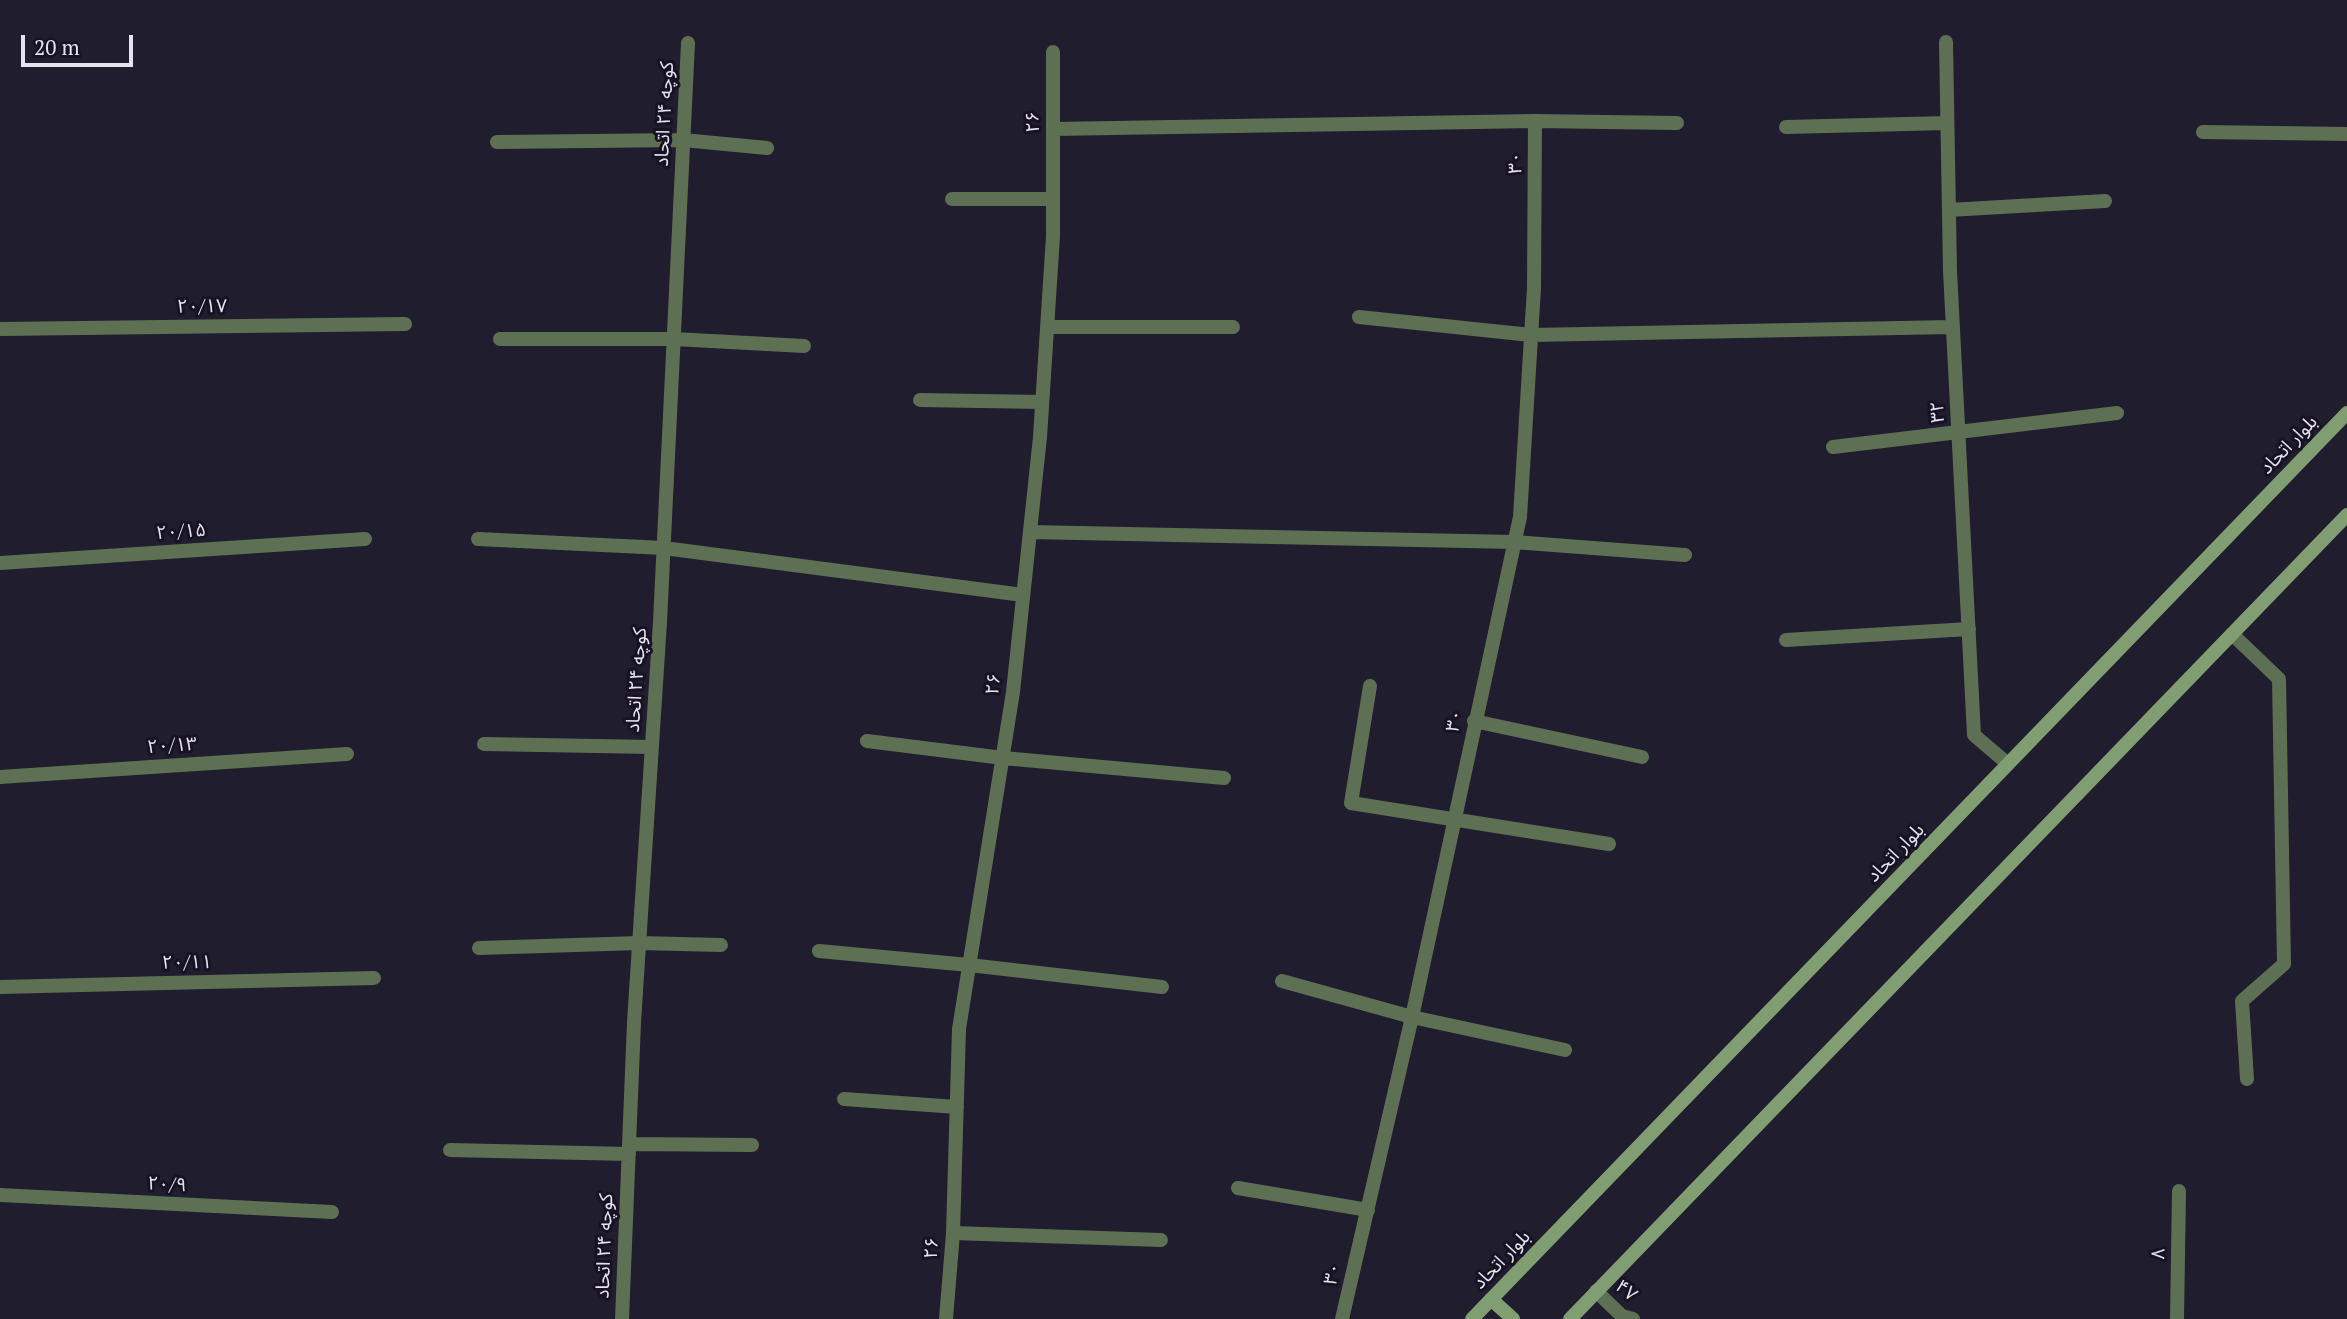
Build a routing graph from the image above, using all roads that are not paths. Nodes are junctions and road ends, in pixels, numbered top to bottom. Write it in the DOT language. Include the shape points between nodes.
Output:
graph roads {
  1 [pos="1946,42"];
  2 [pos="688,43"];
  3 [pos="1053,52"];
  4 [pos="1535,121"];
  5 [pos="1947,122"];
  6 [pos="1677,123"];
  7 [pos="1786,127"];
  8 [pos="1053,129"];
  9 [pos="2203,132"];
  10 [pos="2347,134"];
  11 [pos="683,140"];
  12 [pos="497,142"];
  13 [pos="767,148"];
  14 [pos="951,199"];
  15 [pos="1053,199"];
  16 [pos="2105,201"];
  17 [pos="1949,210"];
  18 [pos="1359,317"];
  19 [pos="405,324"];
  20 [pos="1047,327"];
  21 [pos="1233,327"];
  22 [pos="1952,327"];
  23 [pos="0,329"];
  24 [pos="1531,335"];
  25 [pos="500,339"];
  26 [pos="674,339"];
  27 [pos="804,346"];
  28 [pos="920,400"];
  29 [pos="1042,402"];
  30 [pos="2117,413"];
  31 [pos="2347,413"];
  32 [pos="1958,431"];
  33 [pos="1833,447"];
  34 [pos="2347,515"];
  35 [pos="1030,532"];
  36 [pos="365,539"];
  37 [pos="478,539"];
  38 [pos="1514,542"];
  39 [pos="664,548"];
  40 [pos="1685,555"];
  41 [pos="0,563"];
  42 [pos="1023,595"];
  43 [pos="1969,629"];
  44 [pos="2232,634"];
  45 [pos="1786,640"];
  46 [pos="1370,686"];
  47 [pos="1474,721"];
  48 [pos="867,741"];
  49 [pos="484,744"];
  50 [pos="652,747"];
  51 [pos="347,754"];
  52 [pos="1642,757"];
  53 [pos="1003,758"];
  54 [pos="2008,764"];
  55 [pos="0,777"];
  56 [pos="1224,778"];
  57 [pos="1454,819"];
  58 [pos="1609,844"];
  59 [pos="639,943"];
  60 [pos="721,946"];
  61 [pos="479,948"];
  62 [pos="819,951"];
  63 [pos="969,965"];
  64 [pos="374,978"];
  65 [pos="1282,981"];
  66 [pos="0,987"];
  67 [pos="1162,987"];
  68 [pos="1412,1017"];
  69 [pos="1564,1050"];
  70 [pos="2247,1079"];
  71 [pos="845,1099"];
  72 [pos="957,1107"];
  73 [pos="752,1145"];
  74 [pos="629,1149"];
  75 [pos="450,1150"];
  76 [pos="1238,1188"];
  77 [pos="2179,1191"];
  78 [pos="0,1195"];
  79 [pos="1368,1210"];
  80 [pos="332,1212"];
  81 [pos="953,1233"];
  82 [pos="1161,1240"];
  83 [pos="1596,1291"];
  84 [pos="1491,1299"];
  85 [pos="622,1319"];
  86 [pos="947,1319"];
  87 [pos="1342,1319"];
  88 [pos="1472,1319"];
  89 [pos="1513,1319"];
  90 [pos="1570,1319"];
  91 [pos="1633,1319"];
  92 [pos="2177,1319"];
  1 -- 5 [label="street, ۳۲"];
  2 -- 11 [label="street, کوچه ۲۴ اتحاد"];
  3 -- 8 [label="street, ۲۶"];
  4 -- 6 [label="street"];
  4 -- 8 [label="street"];
  4 -- 24 [label="street, ۳۰"];
  5 -- 7 [label="street"];
  5 -- 17 [label="street, ۳۲"];
  8 -- 15 [label="street, ۲۶"];
  9 -- 10 [label="street"];
  11 -- 12 [label="street"];
  11 -- 13 [label="street"];
  11 -- 26 [label="street, کوچه ۲۴ اتحاد"];
  14 -- 15 [label="street"];
  15 -- 20 [label="street, ۲۶"];
  16 -- 17 [label="street"];
  17 -- 22 [label="street, ۳۲"];
  18 -- 24 [label="street"];
  19 -- 23 [label="street, ۲۰/۱۷"];
  20 -- 21 [label="street"];
  20 -- 29 [label="street, ۲۶"];
  22 -- 24 [label="street"];
  22 -- 32 [label="street, ۳۲"];
  24 -- 38 [label="street, ۳۰" via="1520,517"];
  25 -- 26 [label="street"];
  26 -- 27 [label="street"];
  26 -- 39 [label="street, کوچه ۲۴ اتحاد"];
  28 -- 29 [label="street"];
  29 -- 35 [label="street, ۲۶"];
  30 -- 32 [label="street"];
  31 -- 54 [label="main road, بلوار اتحاد"];
  32 -- 33 [label="street"];
  32 -- 43 [label="street, ۳۲"];
  34 -- 44 [label="main road"];
  35 -- 38 [label="street"];
  35 -- 42 [label="street, ۲۶"];
  36 -- 41 [label="street, ۲۰/۱۵"];
  37 -- 39 [label="street"];
  38 -- 40 [label="street"];
  38 -- 47 [label="street, ۳۰"];
  39 -- 42 [label="street"];
  39 -- 50 [label="street, کوچه ۲۴ اتحاد"];
  42 -- 53 [label="street, ۲۶"];
  43 -- 45 [label="street"];
  43 -- 54 [label="street, ۳۲" via="1974,735"];
  44 -- 70 [label="street" via="2280,679 2284,964 2242,1001"];
  44 -- 83 [label="main road"];
  46 -- 57 [label="street" via="1351,803"];
  47 -- 52 [label="street"];
  47 -- 57 [label="street, ۳۰"];
  48 -- 53 [label="street"];
  49 -- 50 [label="street"];
  50 -- 59 [label="street, کوچه ۲۴ اتحاد"];
  51 -- 55 [label="street, ۲۰/۱۳"];
  53 -- 56 [label="street"];
  53 -- 63 [label="street, ۲۶"];
  54 -- 84 [label="main road, بلوار اتحاد"];
  57 -- 58 [label="street"];
  57 -- 68 [label="street, ۳۰"];
  59 -- 60 [label="street"];
  59 -- 61 [label="street"];
  59 -- 74 [label="street, کوچه ۲۴ اتحاد"];
  62 -- 63 [label="street"];
  63 -- 67 [label="street"];
  63 -- 72 [label="street, ۲۶" via="959,1029"];
  64 -- 66 [label="street, ۲۰/۱۱"];
  65 -- 68 [label="street"];
  68 -- 69 [label="street"];
  68 -- 79 [label="street, ۳۰"];
  71 -- 72 [label="street"];
  72 -- 81 [label="street, ۲۶"];
  73 -- 74 [label="street"];
  74 -- 75 [label="street"];
  74 -- 85 [label="street, کوچه ۲۴ اتحاد"];
  76 -- 79 [label="street"];
  77 -- 92 [label="street, ۸"];
  78 -- 80 [label="street, ۲۰/۹"];
  79 -- 87 [label="street, ۳۰"];
  81 -- 82 [label="street"];
  81 -- 86 [label="street, ۲۶"];
  83 -- 90 [label="main road"];
  83 -- 91 [label="street, ۴۷" via="1622,1316"];
  84 -- 88 [label="main road, بلوار اتحاد"];
  84 -- 89 [label="main road"];
}
